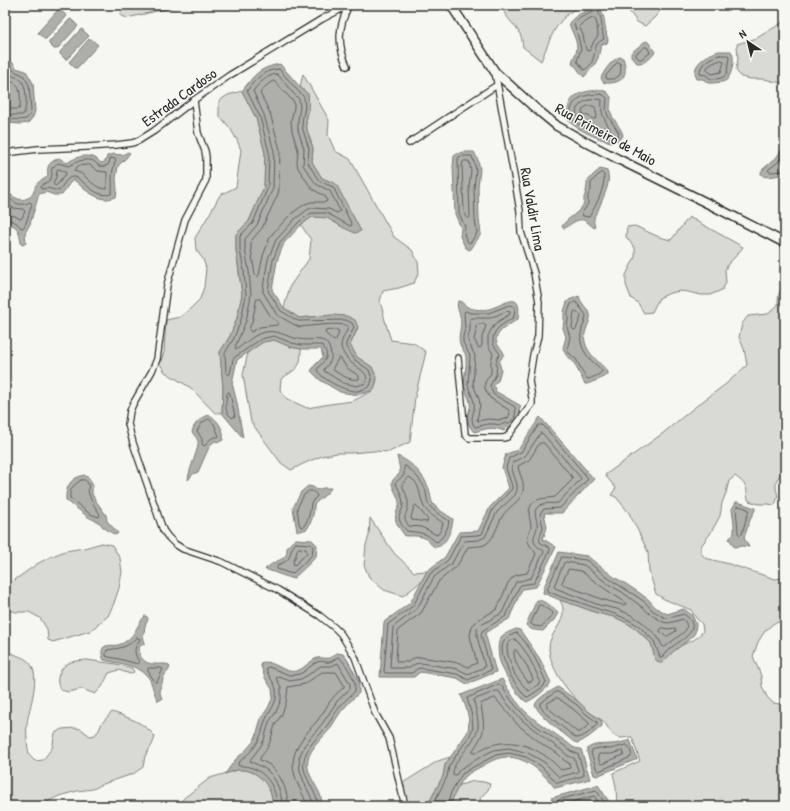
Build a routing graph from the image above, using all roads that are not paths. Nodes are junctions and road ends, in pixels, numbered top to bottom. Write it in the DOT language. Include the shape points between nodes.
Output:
graph roads {
  1 [pos="349,5"];
  2 [pos="451,5"];
  3 [pos="347,66"];
  4 [pos="495,72"];
  5 [pos="497,85"];
  6 [pos="194,100"];
  7 [pos="409,143"];
  8 [pos="5,153"];
  9 [pos="785,243"];
  10 [pos="458,358"];
  11 [pos="405,806"];
  1 -- 3 [label="street" via="340,32 342,55"];
  1 -- 6 [label="street, Estrada Cardoso" via="277,46"];
  2 -- 4 [label="main road, Rua Primeiro de Maio"];
  4 -- 5 [label="street, Rua Valdir Lima"];
  4 -- 9 [label="main road, Rua Primeiro de Maio" via="557,126"];
  5 -- 7 [label="street"];
  5 -- 10 [label="street, Rua Valdir Lima" via="520,211 521,232 534,273 539,302 538,328 529,381 532,404 508,437 469,438 465,434"];
  6 -- 8 [label="street, Estrada Cardoso" via="154,131 132,143"];
  6 -- 11 [label="street" via="198,133 205,150 206,180 181,232 167,286 156,364 130,411 128,424 133,443 163,530 175,544 222,562 278,590 320,616 341,634 355,657 375,713 389,738"];
}
